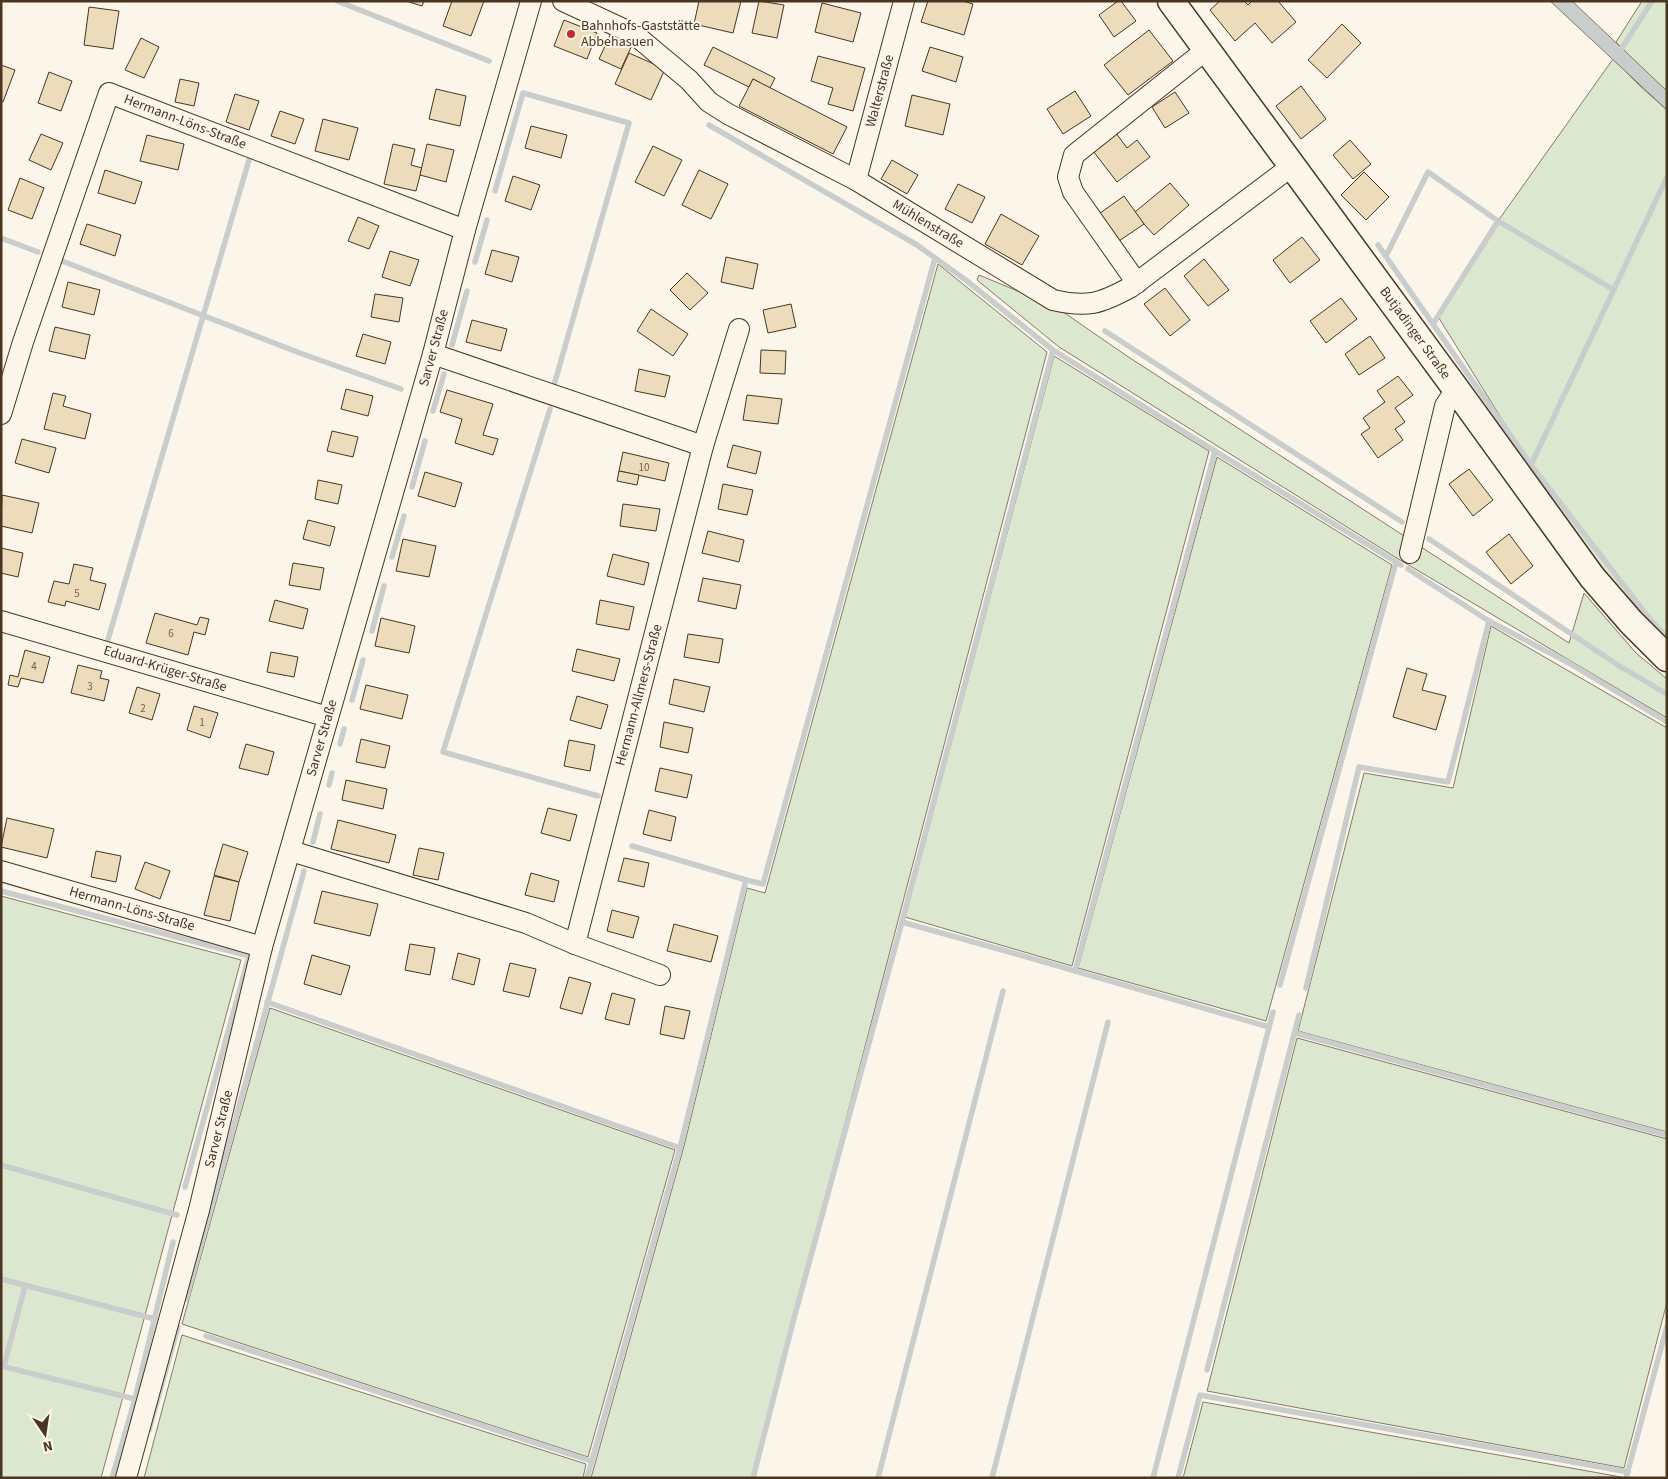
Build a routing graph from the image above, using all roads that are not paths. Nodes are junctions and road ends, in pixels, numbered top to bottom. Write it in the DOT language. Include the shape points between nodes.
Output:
graph roads {
  1 [pos="531,1"];
  2 [pos="563,1"];
  3 [pos="904,1"];
  4 [pos="1171,1"];
  5 [pos="1206,50"];
  6 [pos="1292,166"];
  7 [pos="856,180"];
  8 [pos="465,230"];
  9 [pos="1137,282"];
  10 [pos="739,329"];
  11 [pos="433,354"];
  12 [pos="1456,389"];
  13 [pos="1,414"];
  14 [pos="703,446"];
  15 [pos="1410,553"];
  16 [pos="1,621"];
  17 [pos="1667,658"];
  18 [pos="328,718"];
  19 [pos="291,850"];
  20 [pos="1,871"];
  21 [pos="575,944"];
  22 [pos="262,947"];
  23 [pos="660,975"];
  24 [pos="126,1478"];
  1 -- 8 [label="street, Sarver Straße"];
  2 -- 7 [label="street, Mühlenstraße" via="634,34 689,80 709,102 728,114"];
  3 -- 7 [label="street, Walterstraße"];
  4 -- 5 [label="main road, Butjadinger Straße"];
  5 -- 6 [label="main road, Butjadinger Straße"];
  5 -- 9 [label="street" via="1074,155 1068,177 1074,192"];
  6 -- 9 [label="street, Mühlenstraße"];
  6 -- 12 [label="main road, Butjadinger Straße"];
  7 -- 9 [label="street, Mühlenstraße" via="1053,300 1082,305 1109,299"];
  8 -- 11 [label="street, Sarver Straße"];
  8 -- 13 [label="street, Hermann-Löns-Straße" via="109,93"];
  10 -- 14 [label="street, Hermann-Allmers-Straße"];
  11 -- 14 [label="street"];
  11 -- 18 [label="street, Sarver Straße"];
  12 -- 15 [label="street" via="1445,406"];
  12 -- 17 [label="main road, Butjadinger Straße" via="1592,577"];
  14 -- 21 [label="street, Hermann-Allmers-Straße"];
  16 -- 18 [label="street, Eduard-Krüger-Straße"];
  18 -- 19 [label="street, Sarver Straße"];
  19 -- 21 [label="street" via="526,923"];
  19 -- 22 [label="street, Sarver Straße"];
  20 -- 22 [label="street, Hermann-Löns-Straße"];
  21 -- 23 [label="street"];
  22 -- 24 [label="street, Sarver Straße" via="199,1210"];
}
